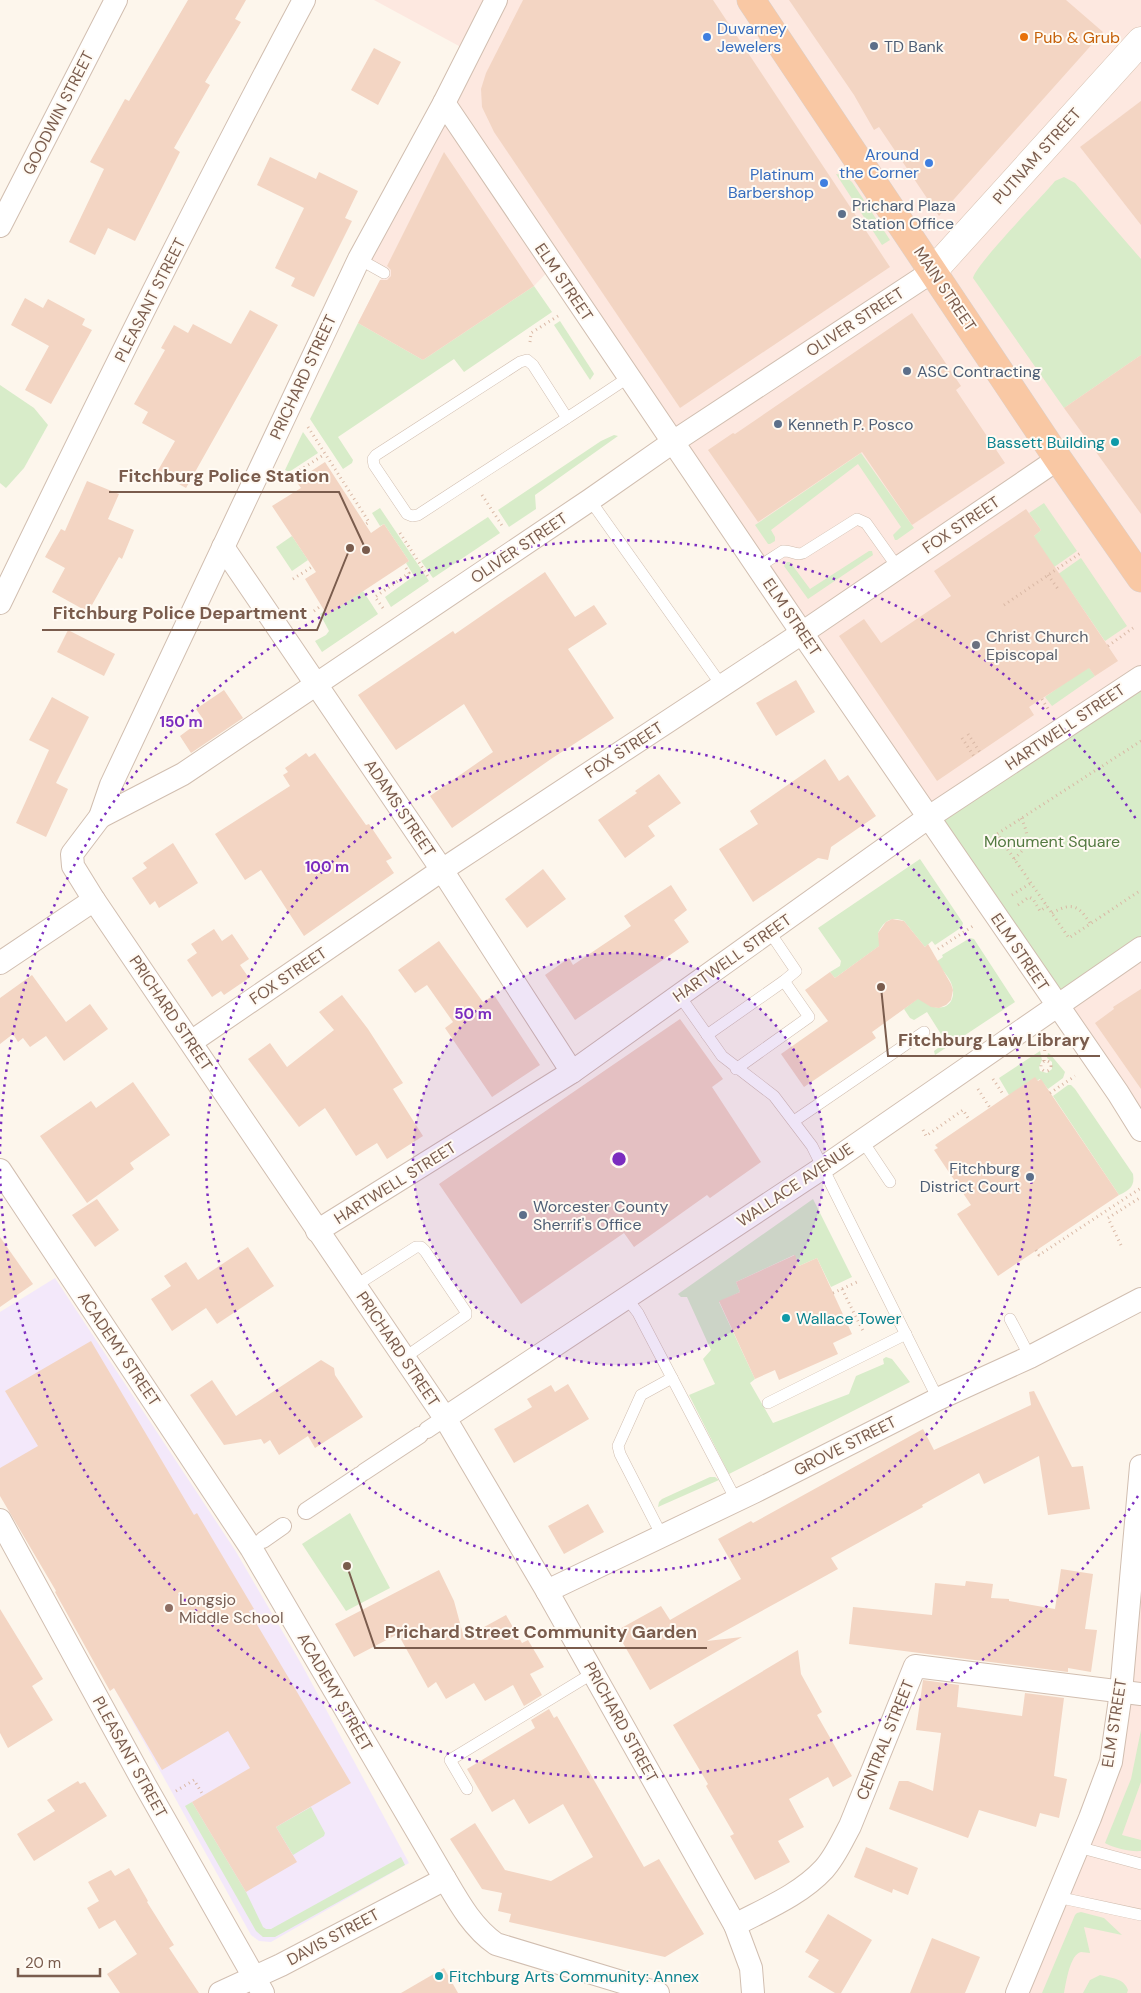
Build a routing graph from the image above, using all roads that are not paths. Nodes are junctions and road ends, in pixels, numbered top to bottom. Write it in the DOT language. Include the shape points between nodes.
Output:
graph roads {
  1 [pos="116,0"];
  2 [pos="304,0"];
  3 [pos="496,0"];
  4 [pos="751,0"];
  5 [pos="1141,41"];
  6 [pos="444,103"];
  7 [pos="0,226"];
  8 [pos="359,259"];
  9 [pos="933,271"];
  10 [pos="384,273"];
  11 [pos="629,377"];
  12 [pos="567,418"];
  13 [pos="673,442"];
  14 [pos="1058,459"];
  15 [pos="590,500"];
  16 [pos="223,547"];
  17 [pos="758,567"];
  18 [pos="898,568"];
  19 [pos="1141,578"];
  20 [pos="0,603"];
  21 [pos="802,633"];
  22 [pos="1141,677"];
  23 [pos="316,684"];
  24 [pos="722,686"];
  25 [pos="100,817"];
  26 [pos="929,818"];
  27 [pos="442,870"];
  28 [pos="94,900"];
  29 [pos="770,931"];
  30 [pos="1141,948"];
  31 [pos="0,963"];
  32 [pos="784,981"];
  33 [pos="679,995"];
  34 [pos="1056,1005"];
  35 [pos="924,1032"];
  36 [pos="707,1035"];
  37 [pos="190,1042"];
  38 [pos="736,1069"];
  39 [pos="572,1072"];
  40 [pos="794,1121"];
  41 [pos="1141,1130"];
  42 [pos="862,1140"];
  43 [pos="824,1167"];
  44 [pos="0,1170"];
  45 [pos="890,1182"];
  46 [pos="317,1231"];
  47 [pos="355,1286"];
  48 [pos="626,1297"];
  49 [pos="1140,1303"];
  50 [pos="1010,1319"];
  51 [pos="906,1334"];
  52 [pos="1030,1357"];
  53 [pos="404,1358"];
  54 [pos="672,1378"];
  55 [pos="938,1399"];
  56 [pos="768,1403"];
  57 [pos="430,1428"];
  58 [pos="1141,1466"];
  59 [pos="736,1500"];
  60 [pos="306,1511"];
  61 [pos="0,1520"];
  62 [pos="283,1526"];
  63 [pos="662,1536"];
  64 [pos="263,1540"];
  65 [pos="547,1591"];
  66 [pos="593,1673"];
  67 [pos="1131,1693"];
  68 [pos="467,1789"];
  69 [pos="1078,1847"];
  70 [pos="1141,1864"];
  71 [pos="445,1879"];
  72 [pos="1057,1897"];
  73 [pos="1141,1915"];
  74 [pos="735,1925"];
  75 [pos="258,1985"];
  76 [pos="220,1993"];
  77 [pos="658,1993"];
  78 [pos="753,1993"];
  79 [pos="1017,1993"];
  1 -- 7 [label="street, GOODWIN STREET"];
  2 -- 20 [label="street, PLEASANT STREET" via="242,115"];
  3 -- 6 [label="street, PRICHARD STREET"];
  4 -- 9 [label="highway, MAIN STREET"];
  5 -- 9 [label="main road, PUTNAM STREET"];
  6 -- 8 [label="street, PRICHARD STREET"];
  6 -- 11 [label="street, ELM STREET"];
  8 -- 10 [label="lane"];
  8 -- 16 [label="street, PRICHARD STREET"];
  9 -- 13 [label="street, OLIVER STREET"];
  9 -- 14 [label="highway, MAIN STREET"];
  11 -- 12 [label="lane"];
  11 -- 13 [label="street, ELM STREET"];
  12 -- 12 [label="lane" via="527,360 376,455 374,464 407,514 418,515"];
  13 -- 15 [label="street, OLIVER STREET"];
  13 -- 17 [label="street, ELM STREET"];
  14 -- 18 [label="street, FOX STREET"];
  14 -- 19 [label="highway, MAIN STREET"];
  15 -- 23 [label="street, OLIVER STREET"];
  15 -- 24 [label="lane"];
  16 -- 23 [label="street, ADAMS STREET"];
  16 -- 25 [label="street, PRICHARD STREET" via="111,785"];
  17 -- 18 [label="lane" via="783,551 803,554 856,520 866,523"];
  17 -- 21 [label="street, ELM STREET"];
  18 -- 21 [label="street, FOX STREET"];
  21 -- 24 [label="street, FOX STREET"];
  21 -- 26 [label="street, ELM STREET"];
  22 -- 26 [label="street, HARTWELL STREET"];
  23 -- 25 [label="street, OLIVER STREET" via="183,774"];
  23 -- 27 [label="street, ADAMS STREET"];
  24 -- 27 [label="street, FOX STREET"];
  25 -- 28 [label="street, PRICHARD STREET" via="72,854 73,866"];
  26 -- 29 [label="street, HARTWELL STREET"];
  26 -- 34 [label="street, ELM STREET"];
  27 -- 37 [label="street, FOX STREET"];
  27 -- 39 [label="street, ADAMS STREET"];
  28 -- 31 [label="street"];
  28 -- 37 [label="street, PRICHARD STREET"];
  29 -- 32 [label="lane" via="796,971"];
  29 -- 33 [label="street, HARTWELL STREET"];
  30 -- 34 [label="street, WALLACE AVENUE"];
  32 -- 36 [label="lane"];
  32 -- 38 [label="lane" via="809,1017"];
  33 -- 36 [label="lane"];
  33 -- 39 [label="street, HARTWELL STREET"];
  34 -- 41 [label="street, ELM STREET"];
  34 -- 42 [label="street, WALLACE AVENUE"];
  35 -- 40 [label="lane"];
  36 -- 38 [label="lane"];
  37 -- 46 [label="street, PRICHARD STREET"];
  38 -- 40 [label="lane" via="774,1096"];
  39 -- 46 [label="street, HARTWELL STREET"];
  40 -- 43 [label="lane"];
  42 -- 43 [label="street, WALLACE AVENUE"];
  42 -- 45 [label="lane"];
  43 -- 48 [label="street, WALLACE AVENUE"];
  43 -- 51 [label="lane"];
  44 -- 71 [label="street, ACADEMY STREET" via="250,1548"];
  46 -- 47 [label="street, PRICHARD STREET"];
  47 -- 53 [label="street, PRICHARD STREET"];
  47 -- 53 [label="lane" via="416,1247 425,1250 466,1315"];
  48 -- 54 [label="lane" via="638,1313"];
  48 -- 57 [label="street, WALLACE AVENUE"];
  49 -- 52 [label="street, GROVE STREET"];
  50 -- 52 [label="lane"];
  51 -- 55 [label="lane"];
  51 -- 56 [label="lane"];
  52 -- 55 [label="street, GROVE STREET"];
  53 -- 57 [label="street, PRICHARD STREET"];
  54 -- 59 [label="lane"];
  54 -- 63 [label="lane" via="641,1396 618,1446"];
  55 -- 59 [label="street, GROVE STREET"];
  57 -- 60 [label="street"];
  57 -- 65 [label="street, PRICHARD STREET"];
  58 -- 67 [label="street, ELM STREET"];
  59 -- 63 [label="street, GROVE STREET"];
  61 -- 75 [label="street, PLEASANT STREET"];
  62 -- 64 [label="street"];
  63 -- 65 [label="street, GROVE STREET"];
  65 -- 66 [label="street, PRICHARD STREET"];
  66 -- 68 [label="lane" via="450,1760"];
  66 -- 74 [label="street, PRICHARD STREET"];
  67 -- 69 [label="street, ELM STREET" via="1111,1762"];
  67 -- 74 [label="street, CENTRAL STREET" via="915,1666 837,1852 810,1883"];
  69 -- 70 [label="lane"];
  69 -- 72 [label="street, ELM STREET"];
  71 -- 75 [label="street, DAVIS STREET" via="290,1960"];
  71 -- 77 [label="street, ACADEMY STREET" via="474,1924 496,1944"];
  72 -- 73 [label="lane"];
  72 -- 79 [label="street, ELM STREET"];
  74 -- 78 [label="street, PRICHARD STREET" via="751,1968"];
  75 -- 76 [label="street, DAVIS STREET"];
}
